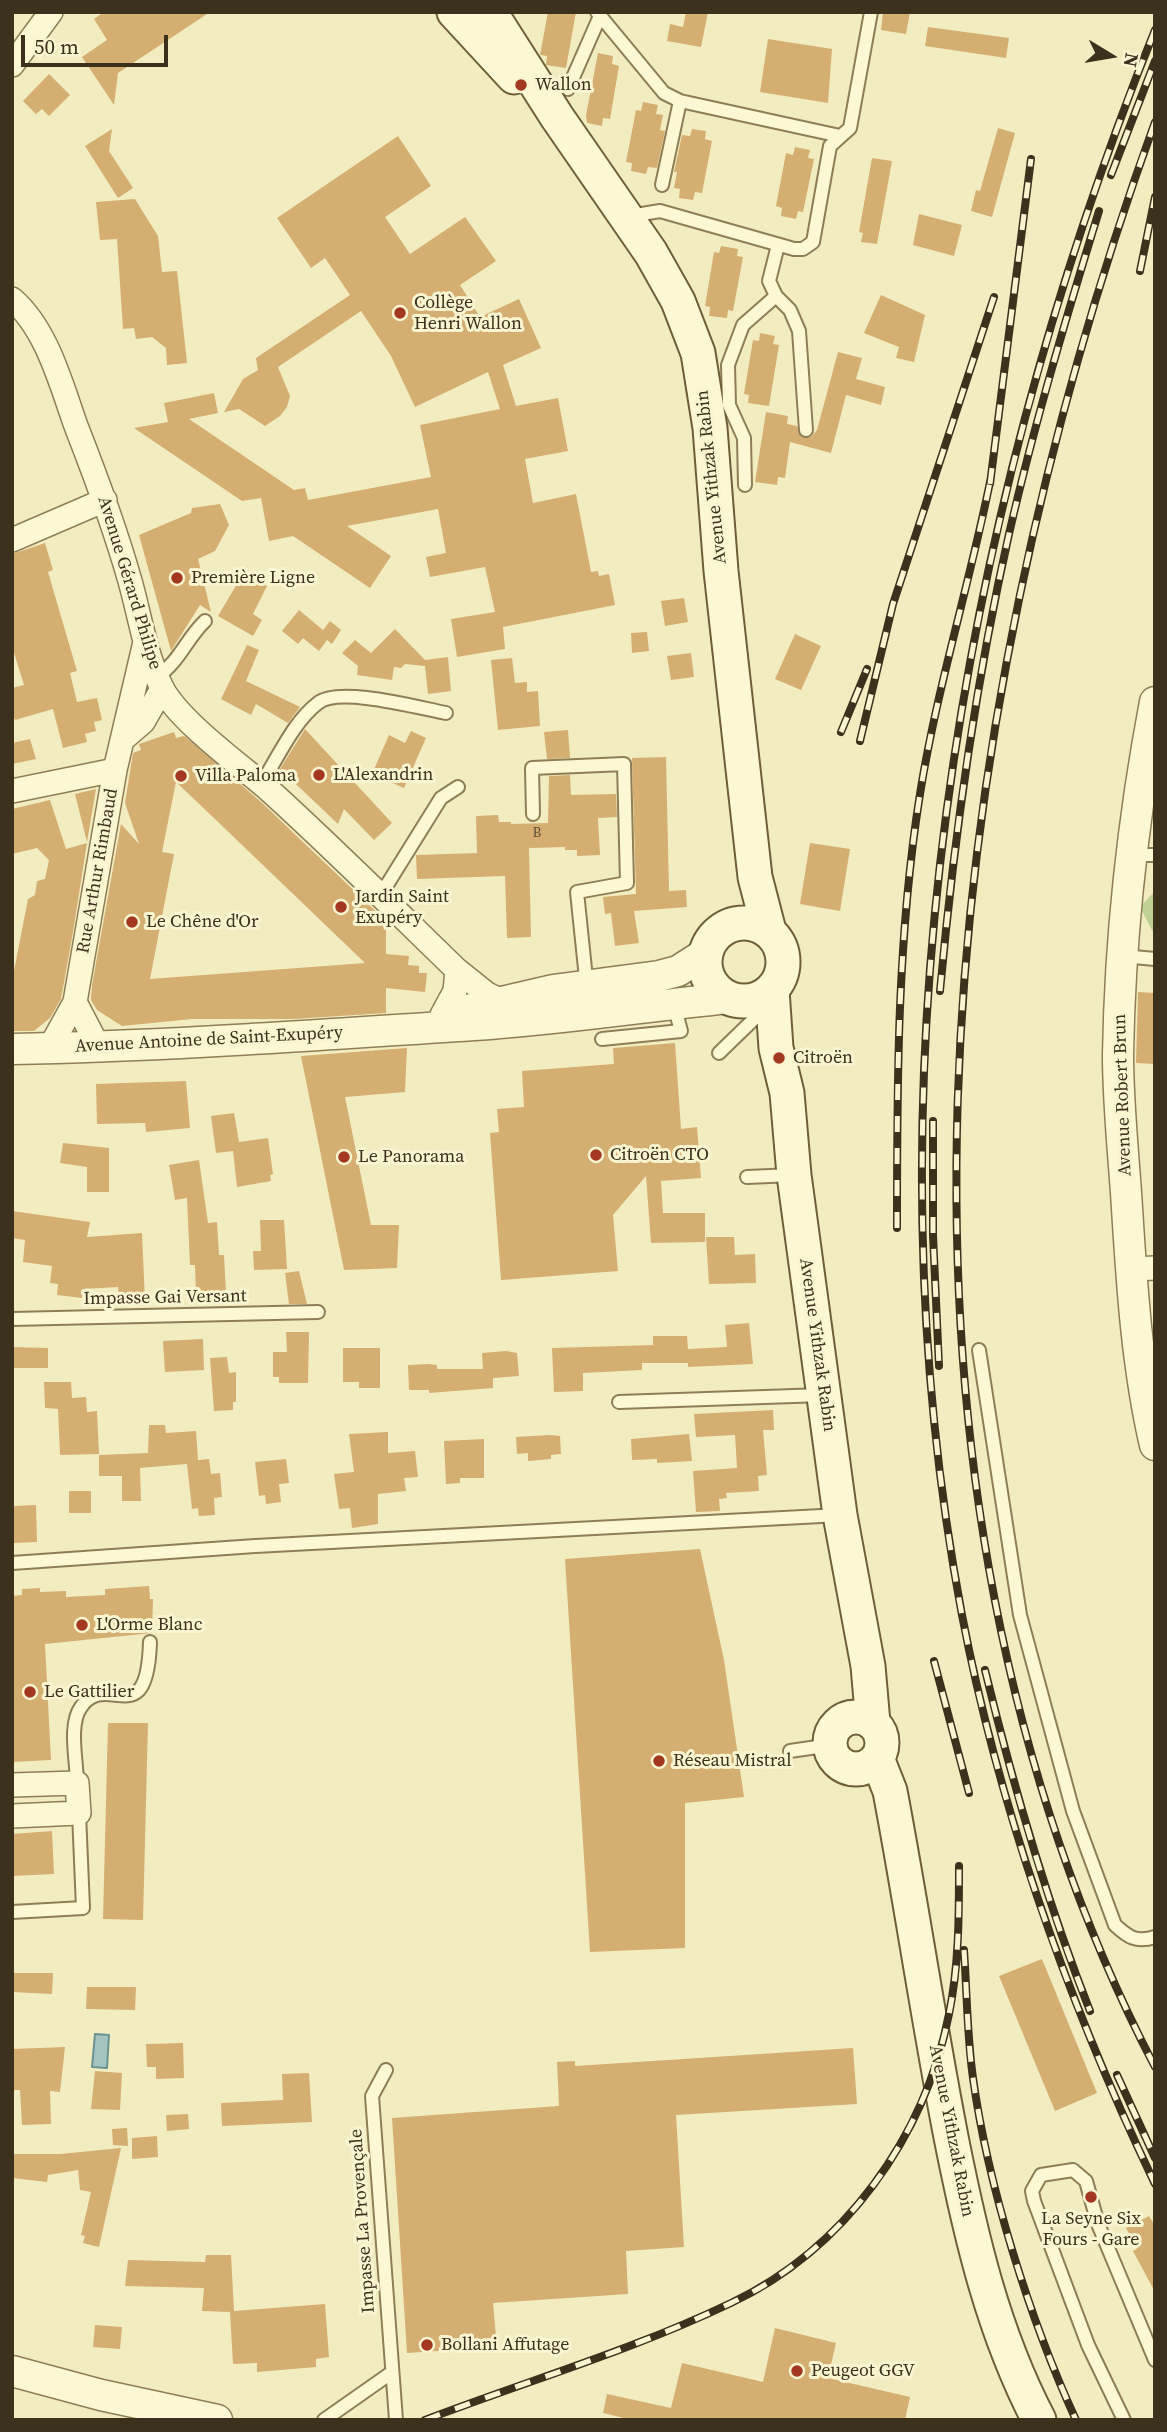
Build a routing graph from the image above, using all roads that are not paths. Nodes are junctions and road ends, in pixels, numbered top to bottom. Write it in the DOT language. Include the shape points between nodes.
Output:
graph roads {
  1 [pos="51,12"];
  2 [pos="454,12"];
  3 [pos="490,12"];
  4 [pos="871,12"];
  5 [pos="598,14"];
  6 [pos="12,65"];
  7 [pos="680,101"];
  8 [pos="562,103"];
  9 [pos="840,136"];
  10 [pos="662,185"];
  11 [pos="627,217"];
  12 [pos="778,245"];
  13 [pos="776,296"];
  14 [pos="12,299"];
  15 [pos="806,430"];
  16 [pos="745,485"];
  17 [pos="105,500"];
  18 [pos="12,540"];
  19 [pos="205,621"];
  20 [pos="145,642"];
  21 [pos="160,682"];
  22 [pos="132,696"];
  23 [pos="1155,702"];
  24 [pos="446,713"];
  25 [pos="188,719"];
  26 [pos="143,722"];
  27 [pos="122,740"];
  28 [pos="115,770"];
  29 [pos="261,784"];
  30 [pos="458,787"];
  31 [pos="12,791"];
  32 [pos="533,814"];
  33 [pos="1144,855"];
  34 [pos="755,877"];
  35 [pos="380,896"];
  36 [pos="733,924"];
  37 [pos="769,931"];
  38 [pos="706,953"];
  39 [pos="1123,956"];
  40 [pos="1155,959"];
  41 [pos="457,970"];
  42 [pos="772,990"];
  43 [pos="75,1002"];
  44 [pos="502,1002"];
  45 [pos="579,1005"];
  46 [pos="740,1006"];
  47 [pos="442,1015"];
  48 [pos="681,1026"];
  49 [pos="405,1027"];
  50 [pos="602,1040"];
  51 [pos="98,1046"];
  52 [pos="776,1048"];
  53 [pos="12,1049"];
  54 [pos="49,1049"];
  55 [pos="719,1053"];
  56 [pos="794,1175"];
  57 [pos="747,1177"];
  58 [pos="1143,1268"];
  59 [pos="318,1312"];
  60 [pos="12,1319"];
  61 [pos="979,1350"];
  62 [pos="823,1395"];
  63 [pos="620,1402"];
  64 [pos="1155,1445"];
  65 [pos="840,1515"];
  66 [pos="12,1563"];
  67 [pos="150,1642"];
  68 [pos="861,1720"];
  69 [pos="831,1745"];
  70 [pos="790,1751"];
  71 [pos="867,1763"];
  72 [pos="77,1783"];
  73 [pos="12,1786"];
  74 [pos="79,1813"];
  75 [pos="12,1816"];
  76 [pos="12,1912"];
  77 [pos="1155,1937"];
  78 [pos="386,2070"];
  79 [pos="1155,2360"];
  80 [pos="12,2371"];
  81 [pos="391,2373"];
  82 [pos="217,2420"];
  83 [pos="324,2420"];
  84 [pos="396,2420"];
  85 [pos="1039,2420"];
  86 [pos="1124,2420"];
  1 -- 6 [label="street"];
  2 -- 8 [label="main road, Avenue Yithzak Rabin" via="522,85"];
  3 -- 8 [label="main road, Avenue Yithzak Rabin"];
  4 -- 9 [label="lane" via="850,128"];
  5 -- 7 [label="lane" via="664,93"];
  5 -- 8 [label="lane"];
  7 -- 9 [label="lane"];
  7 -- 10 [label="lane"];
  8 -- 11 [label="main road, Avenue Yithzak Rabin"];
  9 -- 12 [label="lane" via="830,146 813,242 803,249"];
  11 -- 12 [label="lane" via="660,211"];
  11 -- 34 [label="main road, Avenue Yithzak Rabin" via="669,284 698,353 710,428"];
  12 -- 13 [label="lane" via="769,281"];
  13 -- 15 [label="lane" via="790,310 799,331"];
  13 -- 16 [label="lane" via="743,325 728,365 729,405 744,438"];
  14 -- 17 [label="street, Avenue Gérard Philipe" via="47,348"];
  17 -- 18 [label="street"];
  17 -- 20 [label="street, Avenue Gérard Philipe"];
  19 -- 21 [label="lane"];
  20 -- 21 [label="street, Avenue Gérard Philipe"];
  20 -- 22 [label="street, Rue Arthur Rimbaud"];
  21 -- 22 [label="street"];
  21 -- 25 [label="street, Avenue Gérard Philipe"];
  21 -- 26 [label="street"];
  22 -- 27 [label="street, Rue Arthur Rimbaud"];
  23 -- 33 [label="street, Avenue Robert Brun" via="1145,757"];
  24 -- 29 [label="lane" via="350,697 328,698 300,722"];
  25 -- 26 [label="street"];
  25 -- 29 [label="street, Avenue Gérard Philipe"];
  26 -- 27 [label="street"];
  27 -- 28 [label="street, Rue Arthur Rimbaud"];
  28 -- 31 [label="street"];
  28 -- 43 [label="street, Rue Arthur Rimbaud"];
  29 -- 35 [label="street, Avenue Gérard Philipe"];
  30 -- 35 [label="lane" via="441,797"];
  32 -- 45 [label="lane" via="532,768 624,764 628,883 577,892"];
  33 -- 39 [label="street, Avenue Robert Brun"];
  34 -- 36 [label="main road"];
  34 -- 37 [label="main road, Avenue Yithzak Rabin"];
  35 -- 41 [label="street, Avenue Gérard Philipe"];
  36 -- 37 [label="main road"];
  36 -- 38 [label="main road" via="712,940"];
  37 -- 42 [label="main road" via="783,953 780,979"];
  38 -- 45 [label="street, Avenue Antoine de Saint-Exupéry" via="678,971"];
  38 -- 46 [label="main road" via="709,980"];
  39 -- 40 [label="lane"];
  39 -- 58 [label="street, Avenue Robert Brun" via="1118,1058"];
  41 -- 44 [label="street, Avenue Gérard Philipe"];
  41 -- 47 [label="street" via="455,991"];
  42 -- 46 [label="main road"];
  42 -- 52 [label="main road, Avenue Yithzak Rabin"];
  43 -- 51 [label="street"];
  43 -- 54 [label="street, Rue Arthur Rimbaud"];
  44 -- 45 [label="street, Avenue Antoine de Saint-Exupéry"];
  44 -- 45 [label="street, Avenue Gérard Philipe" via="528,1011"];
  44 -- 47 [label="street, Avenue Antoine de Saint-Exupéry"];
  45 -- 48 [label="street, Avenue Antoine de Saint-Exupéry"];
  45 -- 49 [label="street, Avenue Antoine de Saint-Exupéry" via="492,1024"];
  46 -- 48 [label="street, Avenue Antoine de Saint-Exupéry"];
  46 -- 52 [label="main road, Avenue Yithzak Rabin"];
  46 -- 55 [label="lane"];
  47 -- 49 [label="street, Avenue Antoine de Saint-Exupéry"];
  48 -- 50 [label="lane"];
  49 -- 51 [label="street, Avenue Antoine de Saint-Exupéry" via="300,1038"];
  51 -- 54 [label="street, Avenue Antoine de Saint-Exupéry"];
  52 -- 56 [label="main road, Avenue Yithzak Rabin" via="787,1093"];
  53 -- 54 [label="street, Avenue Antoine de Saint-Exupéry"];
  56 -- 57 [label="lane"];
  56 -- 62 [label="main road, Avenue Yithzak Rabin"];
  58 -- 64 [label="street, Avenue Robert Brun" via="1142,1388"];
  59 -- 60 [label="lane, Impasse Gai Versant"];
  61 -- 77 [label="lane" via="1020,1615 1073,1811 1115,1925 1129,1938 1144,1941"];
  62 -- 63 [label="lane"];
  62 -- 65 [label="main road, Avenue Yithzak Rabin"];
  65 -- 66 [label="lane"];
  65 -- 68 [label="main road, Avenue Yithzak Rabin" via="862,1643"];
  67 -- 72 [label="lane" via="143,1689 137,1694 95,1697 81,1706 75,1721"];
  68 -- 69 [label="main road" via="834,1730"];
  68 -- 71 [label="main road" via="880,1732 882,1744"];
  69 -- 70 [label="lane"];
  69 -- 71 [label="main road" via="839,1762"];
  71 -- 85 [label="main road, Avenue Yithzak Rabin" via="890,1791 966,2211 998,2324"];
  72 -- 73 [label="street"];
  72 -- 74 [label="street"];
  74 -- 75 [label="street"];
  74 -- 76 [label="lane" via="83,1909"];
  78 -- 81 [label="lane, Impasse La Provençale" via="372,2096"];
  79 -- 86 [label="lane" via="1098,2224 1086,2181 1073,2170 1041,2175 1032,2191 1034,2201 1088,2345"];
  80 -- 82 [label="street"];
  81 -- 83 [label="lane"];
  81 -- 84 [label="lane, Impasse La Provençale"];
}
